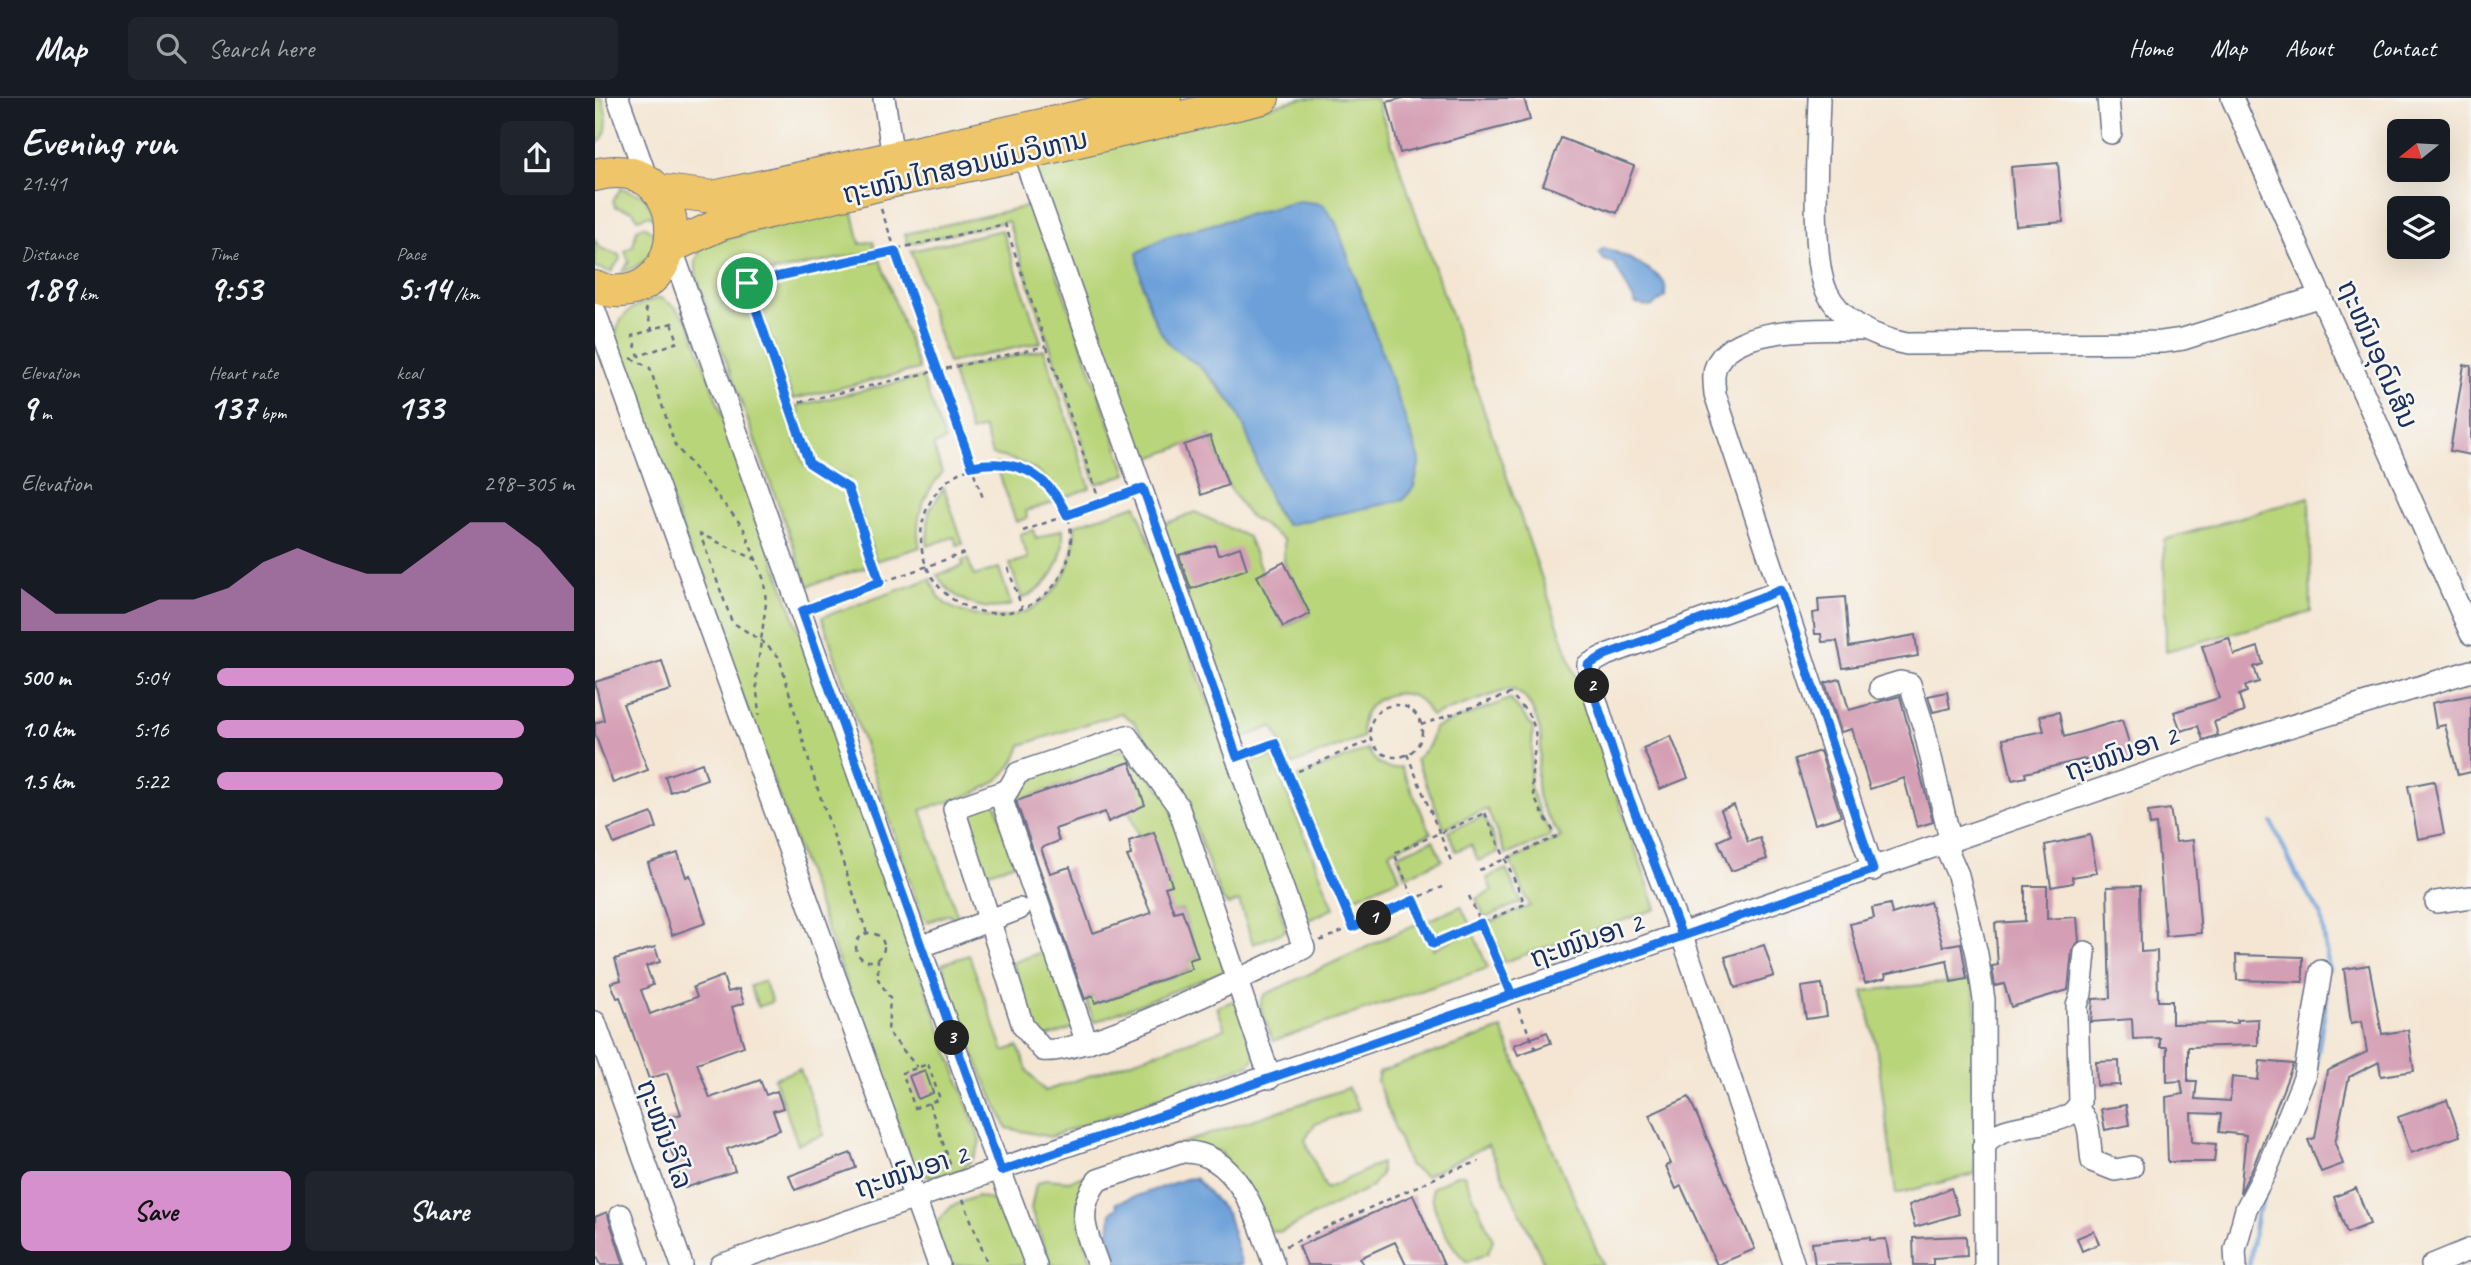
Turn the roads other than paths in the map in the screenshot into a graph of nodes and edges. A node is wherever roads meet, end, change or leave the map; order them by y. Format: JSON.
{"nodes":[{"id":1,"x":618,"y":98,"type":"edge"},
{"id":2,"x":884,"y":98,"type":"edge"},
{"id":3,"x":1165,"y":98,"type":"edge"},
{"id":4,"x":1263,"y":98,"type":"edge"},
{"id":5,"x":1819,"y":98,"type":"edge"},
{"id":6,"x":2108,"y":98,"type":"edge"},
{"id":7,"x":2232,"y":98,"type":"edge"},
{"id":8,"x":2111,"y":133,"type":"dead end"},
{"id":9,"x":1023,"y":155,"type":"junction"},
{"id":10,"x":878,"y":169,"type":"junction"},
{"id":11,"x":595,"y":175,"type":"edge"},
{"id":12,"x":652,"y":186,"type":"junction"},
{"id":13,"x":671,"y":247,"type":"junction"},
{"id":14,"x":595,"y":287,"type":"edge"},
{"id":15,"x":2321,"y":296,"type":"junction"},
{"id":16,"x":595,"y":311,"type":"edge"},
{"id":17,"x":1863,"y":330,"type":"junction"},
{"id":18,"x":1781,"y":590,"type":"junction"},
{"id":19,"x":2471,"y":634,"type":"edge"},
{"id":20,"x":2471,"y":671,"type":"edge"},
{"id":21,"x":1880,"y":688,"type":"dead end"},
{"id":22,"x":1008,"y":790,"type":"junction"},
{"id":23,"x":1948,"y":844,"type":"junction"},
{"id":24,"x":1873,"y":870,"type":"junction"},
{"id":25,"x":2471,"y":897,"type":"edge"},
{"id":26,"x":2436,"y":902,"type":"dead end"},
{"id":27,"x":1019,"y":909,"type":"dead end"},
{"id":28,"x":988,"y":921,"type":"junction"},
{"id":29,"x":1682,"y":936,"type":"junction"},
{"id":30,"x":920,"y":947,"type":"junction"},
{"id":31,"x":2085,"y":952,"type":"dead end"},
{"id":32,"x":2321,"y":971,"type":"dead end"},
{"id":33,"x":1238,"y":980,"type":"junction"},
{"id":34,"x":596,"y":1027,"type":"edge"},
{"id":35,"x":1087,"y":1043,"type":"junction"},
{"id":36,"x":1270,"y":1078,"type":"junction"},
{"id":37,"x":2077,"y":1110,"type":"junction"},
{"id":38,"x":1983,"y":1147,"type":"junction"},
{"id":39,"x":2132,"y":1167,"type":"dead end"},
{"id":40,"x":1001,"y":1171,"type":"junction"},
{"id":41,"x":915,"y":1198,"type":"junction"},
{"id":42,"x":621,"y":1215,"type":"dead end"},
{"id":43,"x":2471,"y":1249,"type":"edge"},
{"id":44,"x":1272,"y":1260,"type":"edge"},
{"id":45,"x":638,"y":1265,"type":"edge"},
{"id":46,"x":682,"y":1265,"type":"edge"},
{"id":47,"x":721,"y":1265,"type":"edge"},
{"id":48,"x":939,"y":1265,"type":"edge"},
{"id":49,"x":1036,"y":1265,"type":"edge"},
{"id":50,"x":1098,"y":1265,"type":"edge"},
{"id":51,"x":1794,"y":1265,"type":"edge"},
{"id":52,"x":1985,"y":1265,"type":"edge"},
{"id":53,"x":2236,"y":1265,"type":"edge"},
{"id":54,"x":2432,"y":1265,"type":"edge"}],
"edges":[{"from":1,"to":12,"type":"street"},
{"from":2,"to":10,"type":"street"},
{"from":3,"to":10,"type":"highway","name":"ຖະໜົນໄກສອນພົມວິຫານ"},
{"from":4,"to":9,"type":"highway","name":"ຖະໜົນໄກສອນພົມວິຫານ"},
{"from":5,"to":17,"type":"street"},
{"from":6,"to":8,"type":"street"},
{"from":7,"to":15,"type":"street","name":"ຖະໜົນອຸດົມສິນ"},
{"from":9,"to":10,"type":"highway","name":"ຖະໜົນໄກສອນພົມວິຫານ"},
{"from":9,"to":33,"type":"street"},
{"from":10,"to":12,"type":"highway","name":"ຖະໜົນໄກສອນພົມວິຫານ"},
{"from":10,"to":13,"type":"highway","name":"ຖະໜົນໄກສອນພົມວິຫານ"},
{"from":11,"to":12,"type":"highway","name":"ຖະໜົນໄກສອນພົມວິຫານ"},
{"from":12,"to":13,"type":"highway"},
{"from":13,"to":14,"type":"highway"},
{"from":13,"to":30,"type":"street"},
{"from":15,"to":17,"type":"street"},
{"from":15,"to":19,"type":"street","name":"ຖະໜົນອຸດົມສິນ"},
{"from":16,"to":41,"type":"street"},
{"from":17,"to":18,"type":"street"},
{"from":18,"to":24,"type":"street"},
{"from":18,"to":29,"type":"street"},
{"from":20,"to":23,"type":"street","name":"ຖະໜົນອາ 2"},
{"from":21,"to":23,"type":"street"},
{"from":22,"to":28,"type":"street"},
{"from":22,"to":33,"type":"street"},
{"from":22,"to":35,"type":"street"},
{"from":23,"to":24,"type":"street","name":"ຖະໜົນອາ 2"},
{"from":23,"to":38,"type":"street"},
{"from":24,"to":29,"type":"street","name":"ຖະໜົນອາ 2"},
{"from":25,"to":26,"type":"street"},
{"from":27,"to":28,"type":"street"},
{"from":28,"to":30,"type":"street"},
{"from":28,"to":35,"type":"street"},
{"from":29,"to":36,"type":"street","name":"ຖະໜົນອາ 2"},
{"from":29,"to":51,"type":"street"},
{"from":30,"to":40,"type":"street"},
{"from":31,"to":37,"type":"street"},
{"from":32,"to":53,"type":"street"},
{"from":33,"to":35,"type":"street"},
{"from":33,"to":36,"type":"street"},
{"from":34,"to":46,"type":"street","name":"ຖະໜົນວິໄລ"},
{"from":36,"to":40,"type":"street","name":"ຖະໜົນອາ 2"},
{"from":37,"to":38,"type":"street"},
{"from":37,"to":39,"type":"street"},
{"from":38,"to":52,"type":"street"},
{"from":40,"to":41,"type":"street","name":"ຖະໜົນອາ 2"},
{"from":40,"to":49,"type":"street"},
{"from":41,"to":47,"type":"street","name":"ຖະໜົນອາ 2"},
{"from":41,"to":48,"type":"street"},
{"from":42,"to":45,"type":"street"},
{"from":43,"to":54,"type":"street"},
{"from":44,"to":50,"type":"street"}]}
